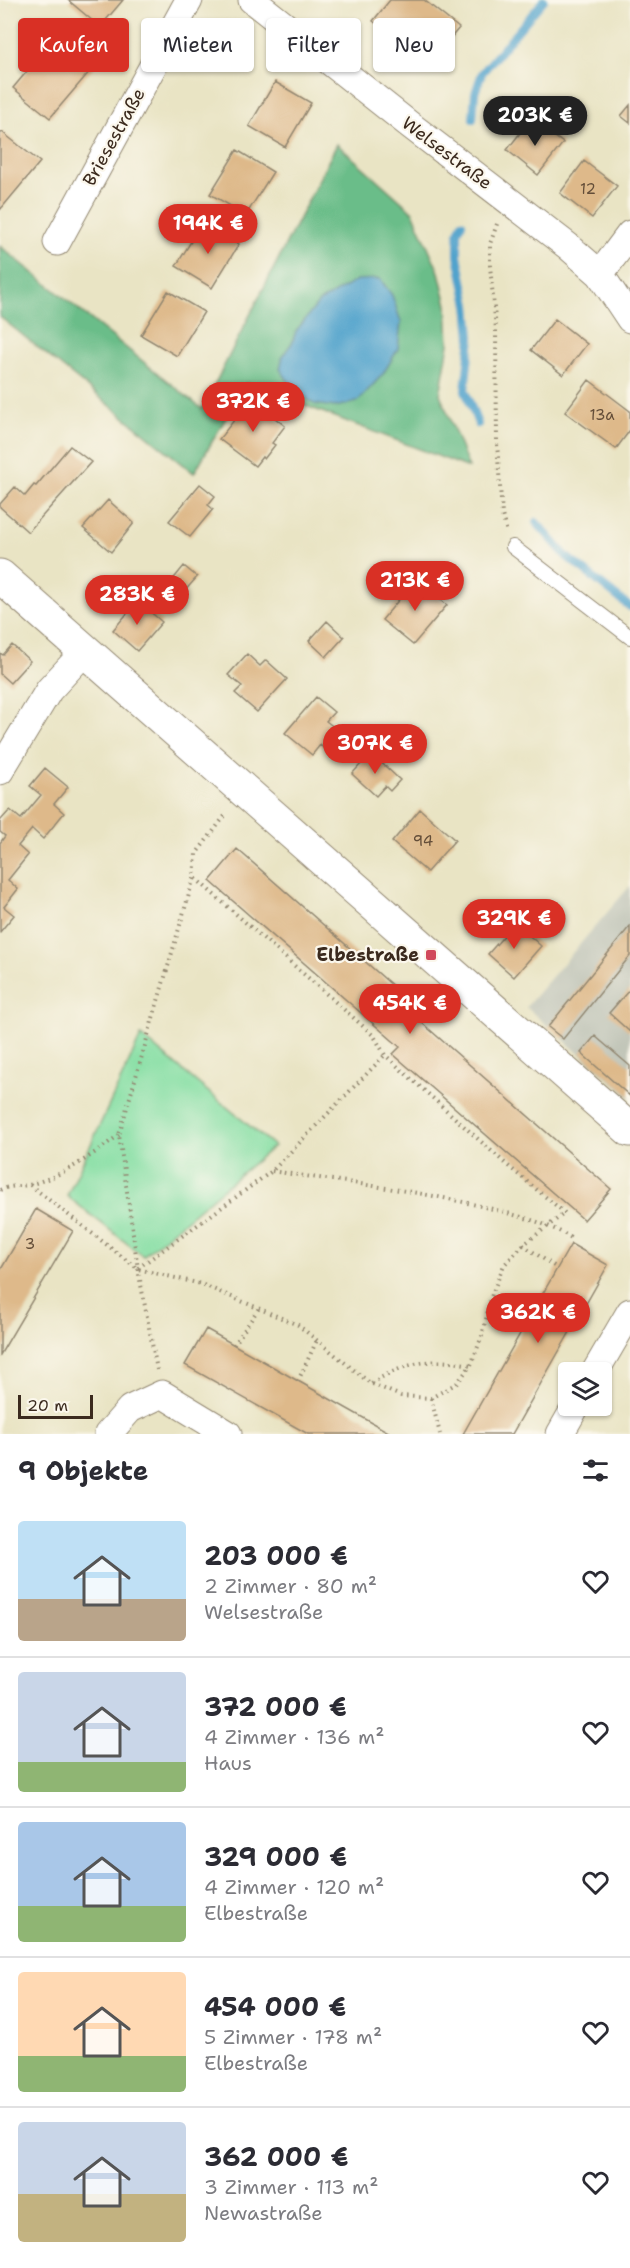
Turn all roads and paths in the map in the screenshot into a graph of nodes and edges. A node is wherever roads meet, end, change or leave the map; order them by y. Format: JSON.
{"nodes":[{"id":1,"x":189,"y":0,"type":"edge"},
{"id":2,"x":252,"y":0,"type":"edge"},
{"id":3,"x":498,"y":222,"type":"dead end"},
{"id":4,"x":630,"y":234,"type":"edge"},
{"id":5,"x":57,"y":242,"type":"dead end"},
{"id":6,"x":600,"y":274,"type":"junction"},
{"id":7,"x":630,"y":319,"type":"edge"},
{"id":8,"x":513,"y":547,"type":"joint"},
{"id":9,"x":0,"y":576,"type":"edge"},
{"id":10,"x":630,"y":637,"type":"edge"},
{"id":11,"x":86,"y":651,"type":"junction"},
{"id":12,"x":0,"y":771,"type":"edge"},
{"id":13,"x":243,"y":791,"type":"junction"},
{"id":14,"x":194,"y":877,"type":"junction"},
{"id":15,"x":385,"y":1055,"type":"junction"},
{"id":16,"x":630,"y":1130,"type":"edge"},
{"id":17,"x":119,"y":1135,"type":"junction"},
{"id":18,"x":272,"y":1171,"type":"junction"},
{"id":19,"x":30,"y":1185,"type":"junction"},
{"id":20,"x":0,"y":1190,"type":"edge"},
{"id":21,"x":552,"y":1225,"type":"junction"},
{"id":22,"x":573,"y":1239,"type":"dead end"},
{"id":23,"x":523,"y":1245,"type":"junction"},
{"id":24,"x":557,"y":1268,"type":"dead end"},
{"id":25,"x":138,"y":1269,"type":"junction"},
{"id":26,"x":259,"y":1308,"type":"junction"},
{"id":27,"x":488,"y":1310,"type":"junction"},
{"id":28,"x":630,"y":1312,"type":"edge"},
{"id":29,"x":524,"y":1325,"type":"dead end"},
{"id":30,"x":317,"y":1340,"type":"junction"},
{"id":31,"x":234,"y":1345,"type":"dead end"},
{"id":32,"x":601,"y":1362,"type":"edge"},
{"id":33,"x":471,"y":1365,"type":"junction"},
{"id":34,"x":298,"y":1381,"type":"dead end"},
{"id":35,"x":370,"y":1383,"type":"junction"},
{"id":36,"x":162,"y":1394,"type":"junction"},
{"id":37,"x":431,"y":1398,"type":"junction"},
{"id":38,"x":570,"y":1416,"type":"edge"},
{"id":39,"x":108,"y":1434,"type":"edge"},
{"id":40,"x":228,"y":1434,"type":"edge"},
{"id":41,"x":440,"y":1434,"type":"edge"},
{"id":42,"x":560,"y":1434,"type":"edge"}],
"edges":[{"from":1,"to":5,"type":"street","name":"Briesestraße"},
{"from":2,"to":6,"type":"street","name":"Welsestraße"},
{"from":3,"to":8,"type":"path"},
{"from":4,"to":6,"type":"street"},
{"from":6,"to":7,"type":"street","name":"Welsestraße"},
{"from":8,"to":10,"type":"lane"},
{"from":9,"to":11,"type":"street"},
{"from":11,"to":12,"type":"street"},
{"from":11,"to":13,"type":"street"},
{"from":13,"to":14,"type":"path"},
{"from":13,"to":16,"type":"street"},
{"from":14,"to":15,"type":"path"},
{"from":14,"to":17,"type":"path"},
{"from":15,"to":18,"type":"path"},
{"from":15,"to":21,"type":"path"},
{"from":17,"to":19,"type":"path"},
{"from":17,"to":25,"type":"path"},
{"from":18,"to":21,"type":"path"},
{"from":18,"to":25,"type":"path"},
{"from":19,"to":20,"type":"path"},
{"from":19,"to":25,"type":"path"},
{"from":21,"to":22,"type":"path"},
{"from":21,"to":23,"type":"path"},
{"from":23,"to":24,"type":"path"},
{"from":23,"to":27,"type":"path"},
{"from":25,"to":26,"type":"path"},
{"from":25,"to":36,"type":"path"},
{"from":26,"to":30,"type":"path"},
{"from":26,"to":31,"type":"path"},
{"from":27,"to":29,"type":"path"},
{"from":27,"to":33,"type":"path"},
{"from":28,"to":32,"type":"street"},
{"from":30,"to":34,"type":"path"},
{"from":30,"to":35,"type":"path"},
{"from":33,"to":35,"type":"path"},
{"from":33,"to":37,"type":"path"},
{"from":35,"to":37,"type":"path"},
{"from":36,"to":39,"type":"street"},
{"from":36,"to":40,"type":"street"},
{"from":37,"to":41,"type":"path"},
{"from":38,"to":42,"type":"street"}]}
